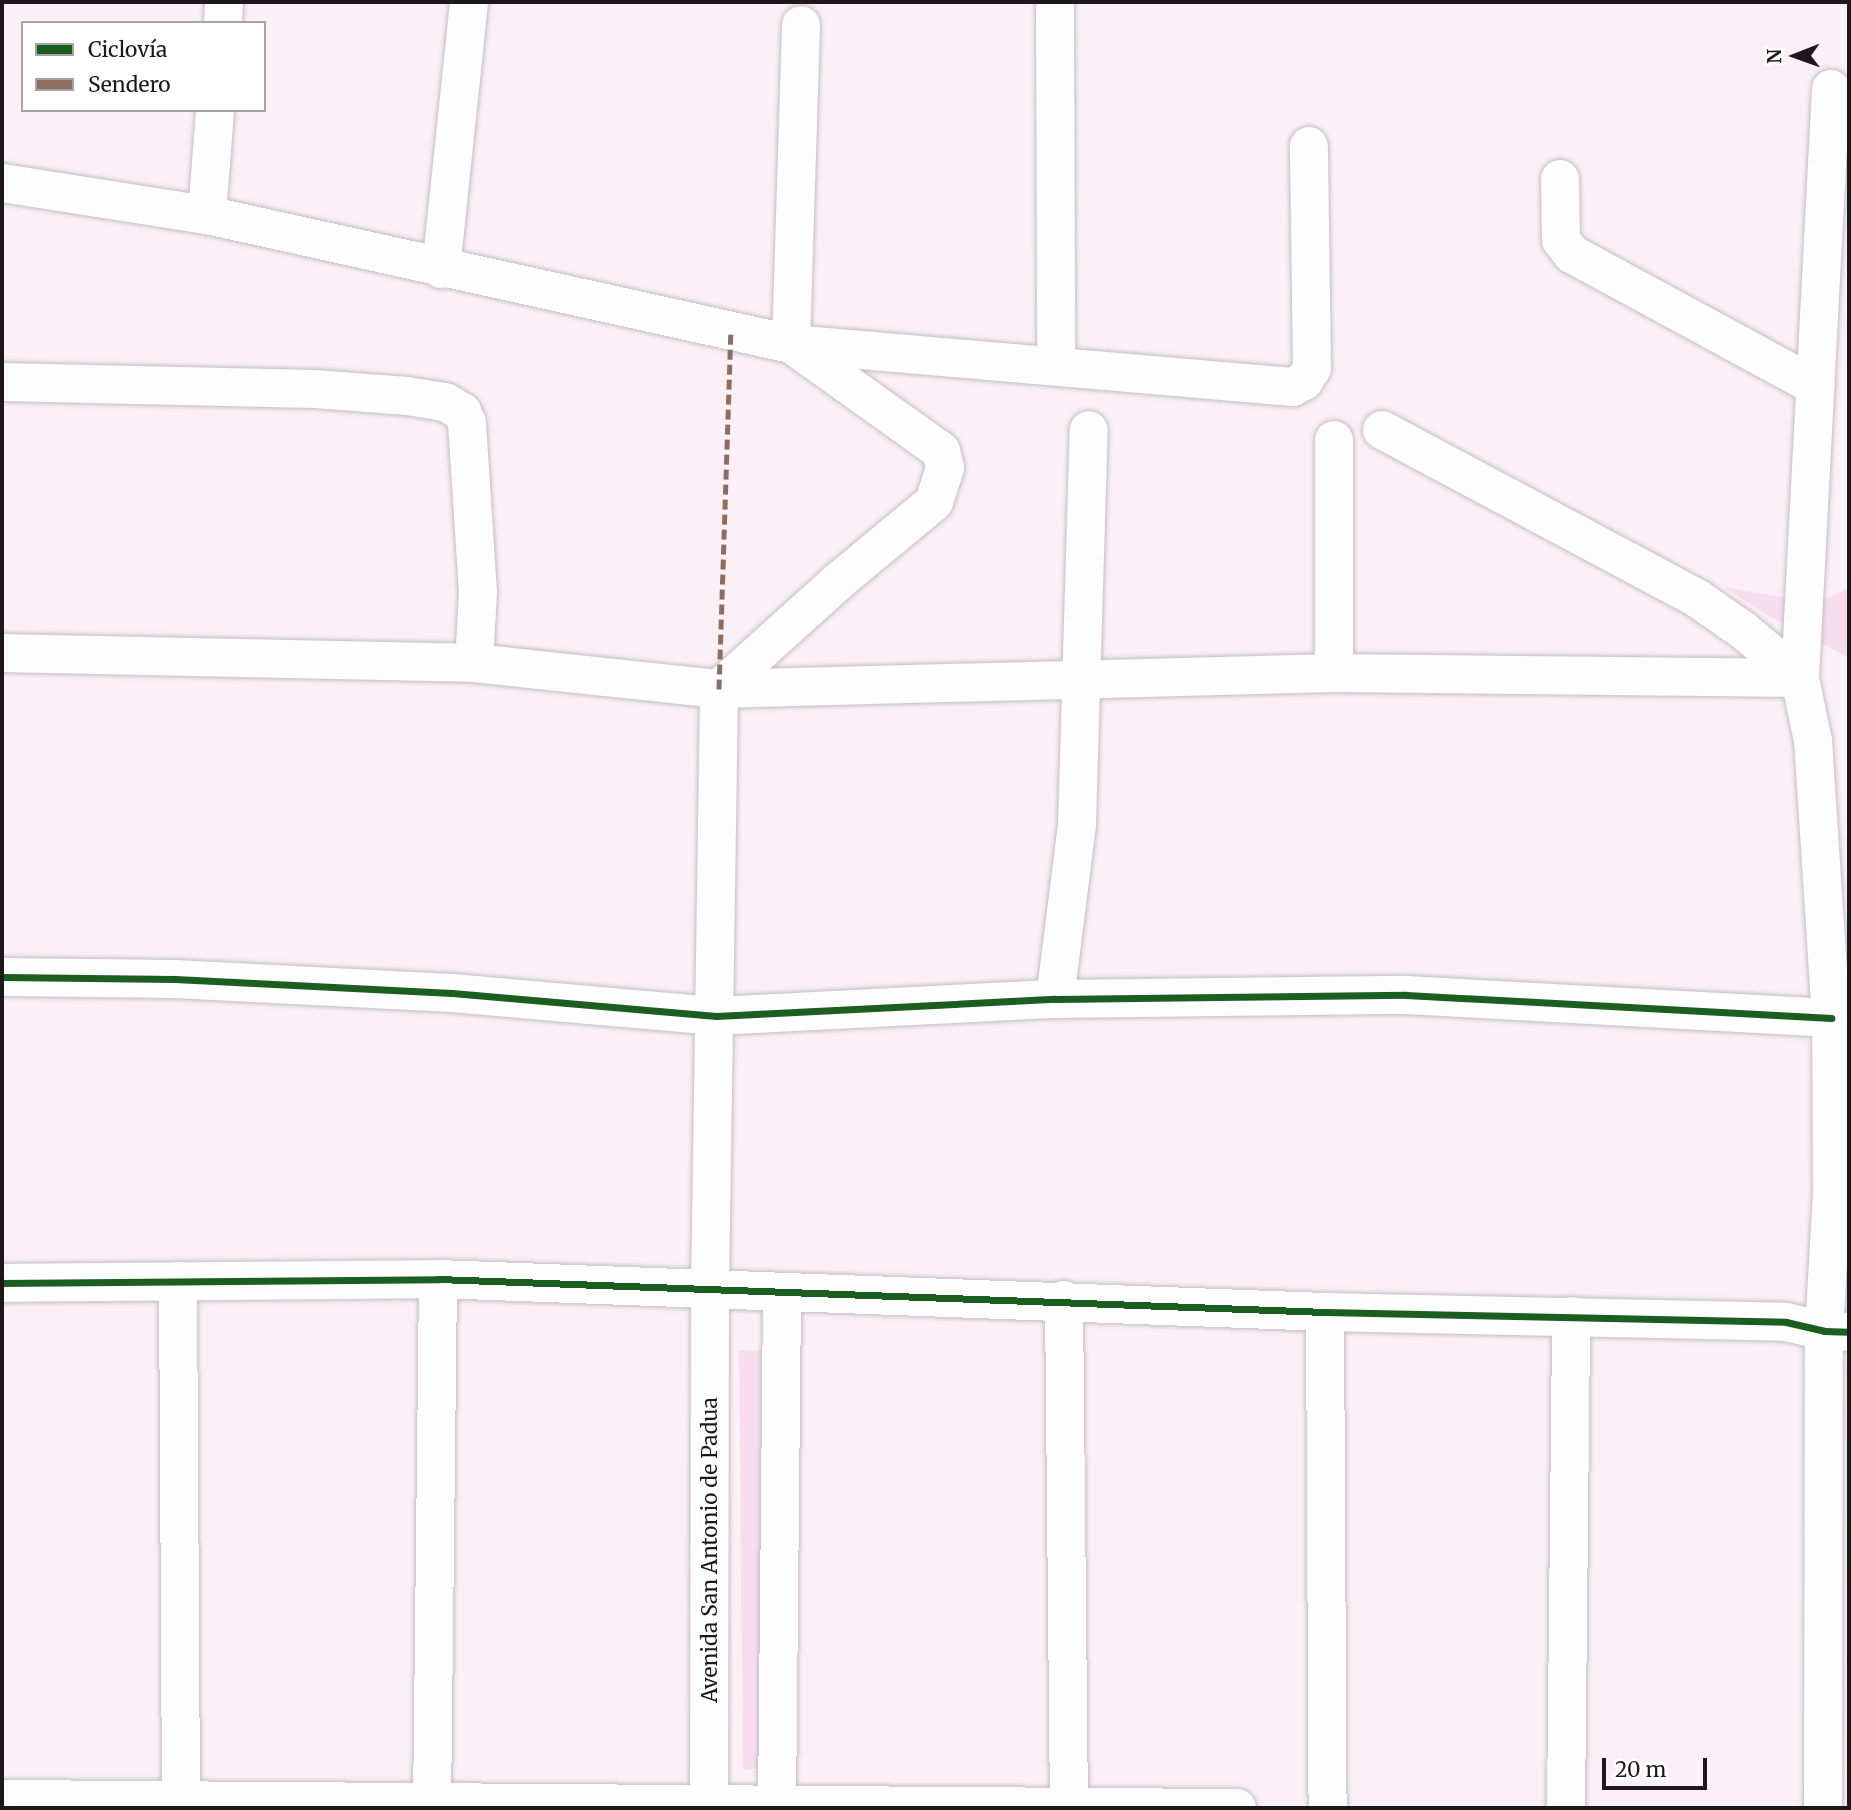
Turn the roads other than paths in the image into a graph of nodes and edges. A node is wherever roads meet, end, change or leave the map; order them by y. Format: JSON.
{"nodes":[{"id":1,"x":224,"y":2,"type":"edge"},
{"id":2,"x":469,"y":2,"type":"edge"},
{"id":3,"x":1055,"y":8,"type":"dead end"},
{"id":4,"x":223,"y":21,"type":"edge"},
{"id":5,"x":801,"y":25,"type":"dead end"},
{"id":6,"x":1831,"y":89,"type":"dead end"},
{"id":7,"x":215,"y":112,"type":"edge"},
{"id":8,"x":1308,"y":146,"type":"dead end"},
{"id":9,"x":1560,"y":179,"type":"dead end"},
{"id":10,"x":2,"y":183,"type":"edge"},
{"id":11,"x":207,"y":215,"type":"junction"},
{"id":12,"x":440,"y":269,"type":"junction"},
{"id":13,"x":791,"y":344,"type":"junction"},
{"id":14,"x":1056,"y":365,"type":"junction"},
{"id":15,"x":2,"y":382,"type":"edge"},
{"id":16,"x":1815,"y":386,"type":"junction"},
{"id":17,"x":1089,"y":430,"type":"dead end"},
{"id":18,"x":1382,"y":430,"type":"dead end"},
{"id":19,"x":1334,"y":440,"type":"dead end"},
{"id":20,"x":2,"y":653,"type":"edge"},
{"id":21,"x":474,"y":663,"type":"junction"},
{"id":22,"x":1334,"y":673,"type":"junction"},
{"id":23,"x":1082,"y":677,"type":"junction"},
{"id":24,"x":1800,"y":678,"type":"junction"},
{"id":25,"x":719,"y":689,"type":"junction"},
{"id":26,"x":2,"y":977,"type":"edge"},
{"id":27,"x":1055,"y":999,"type":"junction"},
{"id":28,"x":716,"y":1016,"type":"junction"},
{"id":29,"x":1831,"y":1018,"type":"junction"},
{"id":30,"x":1840,"y":1190,"type":"edge"},
{"id":31,"x":438,"y":1279,"type":"junction"},
{"id":32,"x":178,"y":1282,"type":"junction"},
{"id":33,"x":2,"y":1283,"type":"edge"},
{"id":34,"x":710,"y":1291,"type":"junction"},
{"id":35,"x":782,"y":1294,"type":"junction"},
{"id":36,"x":1064,"y":1300,"type":"junction"},
{"id":37,"x":1325,"y":1312,"type":"junction"},
{"id":38,"x":1571,"y":1316,"type":"junction"},
{"id":39,"x":1837,"y":1331,"type":"edge"},
{"id":40,"x":1849,"y":1379,"type":"edge"},
{"id":41,"x":2,"y":1799,"type":"edge"},
{"id":42,"x":181,"y":1800,"type":"junction"},
{"id":43,"x":432,"y":1805,"type":"edge"},
{"id":44,"x":709,"y":1806,"type":"edge"},
{"id":45,"x":777,"y":1807,"type":"edge"},
{"id":46,"x":1069,"y":1808,"type":"edge"},
{"id":47,"x":1237,"y":1808,"type":"edge"},
{"id":48,"x":1328,"y":1808,"type":"edge"},
{"id":49,"x":1566,"y":1808,"type":"edge"},
{"id":50,"x":1823,"y":1808,"type":"edge"}],
"edges":[{"from":1,"to":4,"type":"street"},
{"from":2,"to":12,"type":"street"},
{"from":3,"to":14,"type":"street"},
{"from":5,"to":13,"type":"street"},
{"from":6,"to":16,"type":"street"},
{"from":7,"to":11,"type":"street"},
{"from":8,"to":14,"type":"street"},
{"from":9,"to":16,"type":"street"},
{"from":10,"to":11,"type":"street"},
{"from":11,"to":12,"type":"street"},
{"from":12,"to":13,"type":"street"},
{"from":13,"to":14,"type":"street"},
{"from":13,"to":25,"type":"street"},
{"from":15,"to":21,"type":"street"},
{"from":16,"to":24,"type":"street"},
{"from":17,"to":23,"type":"street"},
{"from":18,"to":24,"type":"street"},
{"from":19,"to":22,"type":"street"},
{"from":20,"to":21,"type":"street"},
{"from":21,"to":25,"type":"street"},
{"from":22,"to":23,"type":"street"},
{"from":22,"to":24,"type":"street"},
{"from":23,"to":25,"type":"street"},
{"from":23,"to":27,"type":"street"},
{"from":24,"to":29,"type":"street"},
{"from":25,"to":28,"type":"street","name":"Avenida San Antonio de Padua"},
{"from":26,"to":28,"type":"street"},
{"from":27,"to":28,"type":"street"},
{"from":27,"to":29,"type":"street"},
{"from":28,"to":34,"type":"street","name":"Avenida San Antonio de Padua"},
{"from":29,"to":30,"type":"street"},
{"from":30,"to":39,"type":"street"},
{"from":31,"to":32,"type":"street"},
{"from":31,"to":34,"type":"street"},
{"from":31,"to":43,"type":"street"},
{"from":32,"to":33,"type":"street"},
{"from":32,"to":42,"type":"street"},
{"from":34,"to":35,"type":"street"},
{"from":34,"to":44,"type":"street","name":"Avenida San Antonio de Padua"},
{"from":35,"to":36,"type":"street"},
{"from":35,"to":45,"type":"street"},
{"from":36,"to":37,"type":"street"},
{"from":36,"to":46,"type":"street"},
{"from":37,"to":38,"type":"street"},
{"from":37,"to":48,"type":"street"},
{"from":38,"to":39,"type":"street"},
{"from":38,"to":49,"type":"street"},
{"from":39,"to":40,"type":"street"},
{"from":39,"to":50,"type":"street"},
{"from":41,"to":42,"type":"street"},
{"from":42,"to":43,"type":"street"},
{"from":43,"to":44,"type":"street"},
{"from":44,"to":45,"type":"street"},
{"from":45,"to":46,"type":"street"},
{"from":46,"to":47,"type":"street"}]}
